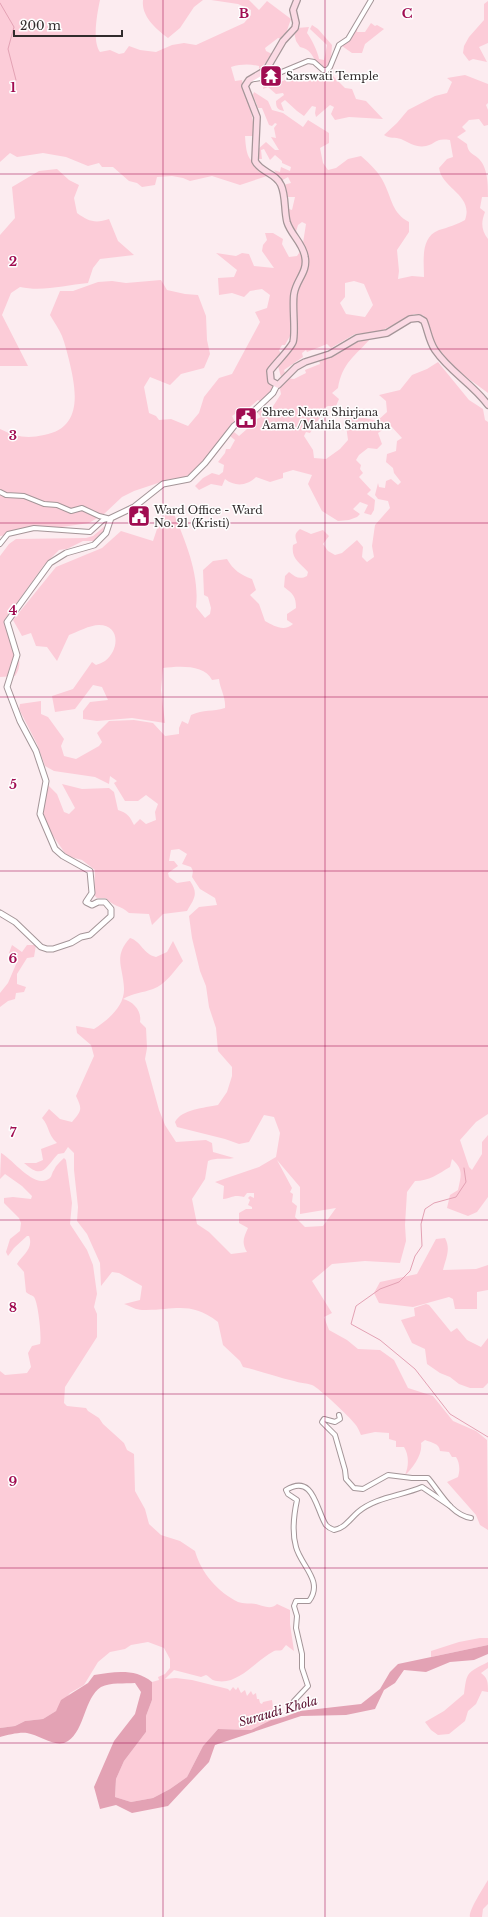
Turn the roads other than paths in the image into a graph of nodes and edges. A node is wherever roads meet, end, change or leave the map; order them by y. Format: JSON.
{"nodes":[{"id":1,"x":297,"y":0,"type":"edge"},
{"id":2,"x":371,"y":0,"type":"edge"},
{"id":3,"x":249,"y":80,"type":"junction"},
{"id":4,"x":277,"y":385,"type":"junction"},
{"id":5,"x":488,"y":404,"type":"edge"},
{"id":6,"x":0,"y":492,"type":"edge"},
{"id":7,"x":109,"y":518,"type":"junction"},
{"id":8,"x":0,"y":544,"type":"edge"},
{"id":9,"x":0,"y":913,"type":"edge"},
{"id":10,"x":339,"y":1415,"type":"dead end"},
{"id":11,"x":450,"y":1506,"type":"junction"},
{"id":12,"x":471,"y":1518,"type":"dead end"},
{"id":13,"x":294,"y":1701,"type":"dead end"}],
"edges":[{"from":1,"to":3,"type":"main road"},
{"from":2,"to":3,"type":"street"},
{"from":3,"to":4,"type":"main road"},
{"from":4,"to":5,"type":"main road"},
{"from":4,"to":7,"type":"street"},
{"from":6,"to":7,"type":"street"},
{"from":7,"to":8,"type":"street"},
{"from":7,"to":9,"type":"street"},
{"from":10,"to":11,"type":"street"},
{"from":11,"to":12,"type":"street"},
{"from":11,"to":13,"type":"street"}]}
